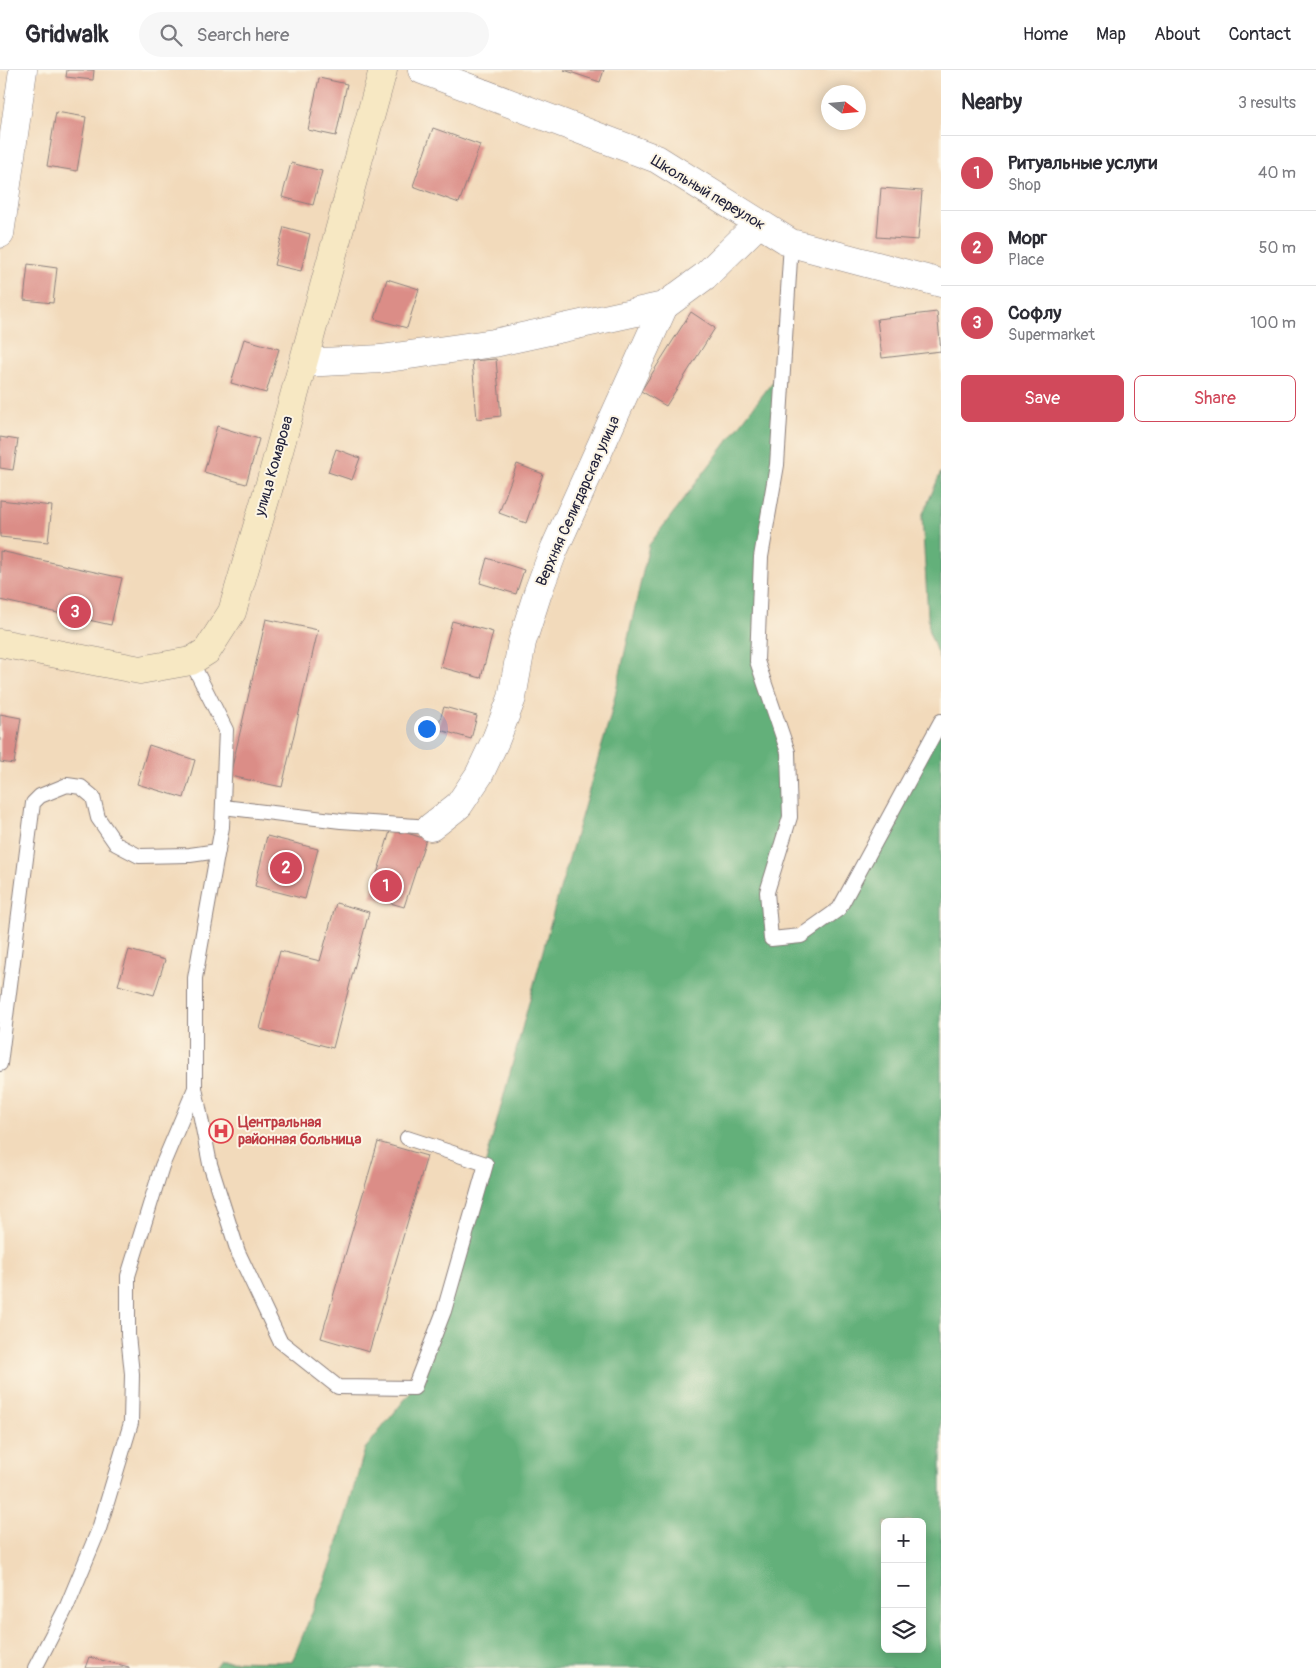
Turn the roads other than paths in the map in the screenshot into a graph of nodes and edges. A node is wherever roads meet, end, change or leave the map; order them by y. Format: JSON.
{"nodes":[{"id":1,"x":23,"y":70,"type":"edge"},
{"id":2,"x":383,"y":70,"type":"edge"},
{"id":3,"x":422,"y":70,"type":"edge"},
{"id":4,"x":759,"y":223,"type":"junction"},
{"id":5,"x":0,"y":234,"type":"edge"},
{"id":6,"x":791,"y":243,"type":"junction"},
{"id":7,"x":941,"y":283,"type":"edge"},
{"id":8,"x":664,"y":306,"type":"junction"},
{"id":9,"x":303,"y":363,"type":"junction"},
{"id":10,"x":0,"y":643,"type":"edge"},
{"id":11,"x":191,"y":661,"type":"junction"},
{"id":12,"x":941,"y":721,"type":"edge"},
{"id":13,"x":223,"y":807,"type":"junction"},
{"id":14,"x":431,"y":827,"type":"joint"},
{"id":15,"x":218,"y":851,"type":"junction"},
{"id":16,"x":0,"y":1064,"type":"edge"},
{"id":17,"x":195,"y":1088,"type":"junction"},
{"id":18,"x":407,"y":1138,"type":"dead end"},
{"id":19,"x":35,"y":1668,"type":"edge"}],
"edges":[{"from":1,"to":5,"type":"street"},
{"from":2,"to":9,"type":"street","name":"улица Комарова"},
{"from":3,"to":4,"type":"street","name":"Школьный переулок"},
{"from":4,"to":6,"type":"street","name":"Школьный переулок"},
{"from":4,"to":8,"type":"street"},
{"from":6,"to":7,"type":"street","name":"Школьный переулок"},
{"from":6,"to":12,"type":"lane"},
{"from":8,"to":9,"type":"street"},
{"from":8,"to":14,"type":"street","name":"Верхняя Селигдарская улица"},
{"from":9,"to":11,"type":"street","name":"улица Комарова"},
{"from":10,"to":11,"type":"street","name":"улица Комарова"},
{"from":11,"to":13,"type":"lane"},
{"from":13,"to":14,"type":"lane"},
{"from":13,"to":15,"type":"lane"},
{"from":15,"to":16,"type":"lane"},
{"from":15,"to":17,"type":"lane"},
{"from":17,"to":18,"type":"lane"},
{"from":17,"to":19,"type":"lane"}]}
